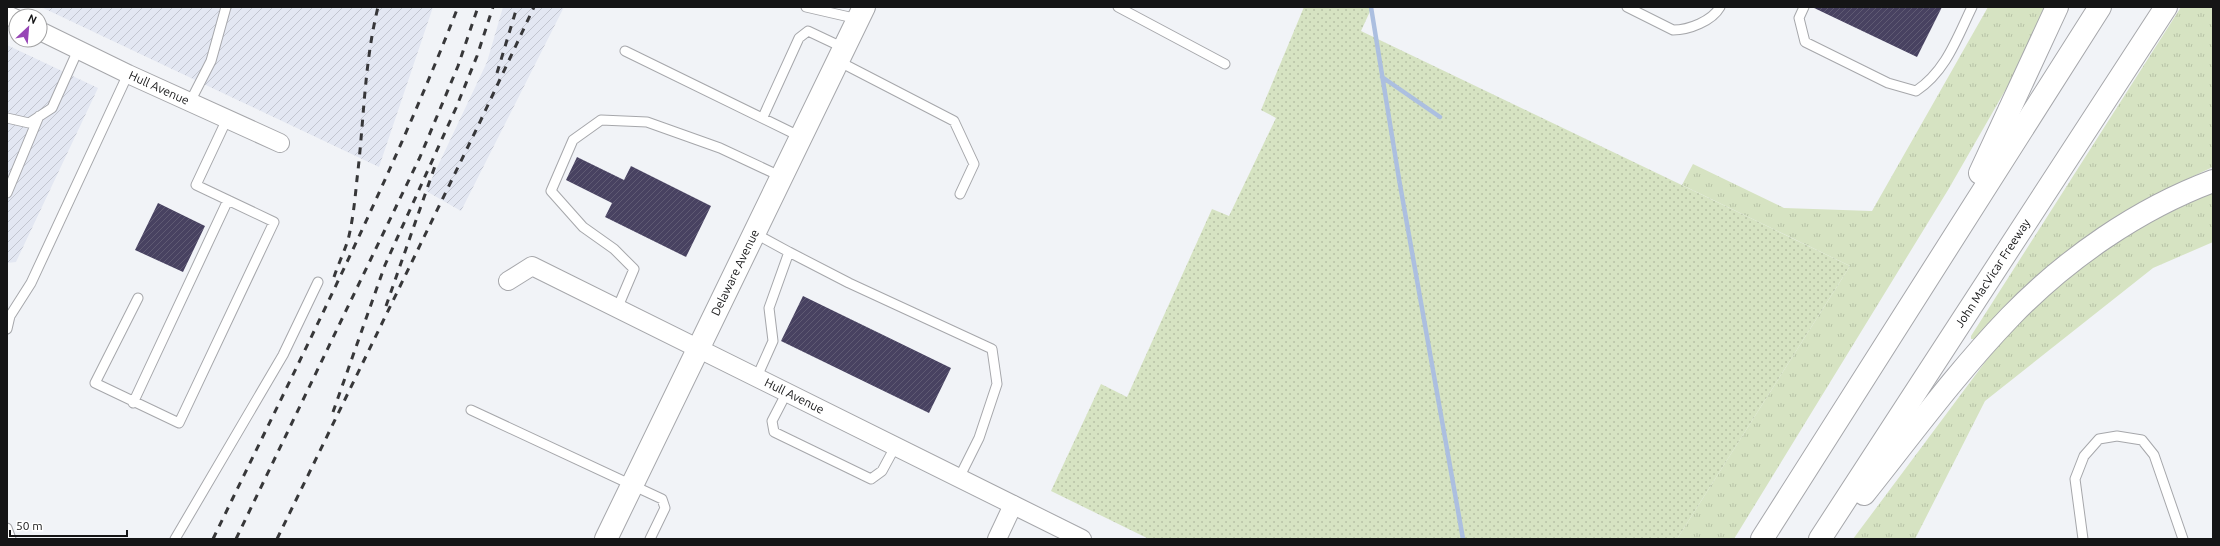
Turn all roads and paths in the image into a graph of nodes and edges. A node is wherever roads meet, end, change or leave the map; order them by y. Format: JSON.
{"nodes":[{"id":1,"x":226,"y":7,"type":"edge"},
{"id":2,"x":806,"y":7,"type":"edge"},
{"id":3,"x":1118,"y":7,"type":"edge"},
{"id":4,"x":1627,"y":7,"type":"edge"},
{"id":5,"x":1720,"y":7,"type":"edge"},
{"id":6,"x":1804,"y":7,"type":"edge"},
{"id":7,"x":1972,"y":7,"type":"edge"},
{"id":8,"x":2057,"y":7,"type":"edge"},
{"id":9,"x":2100,"y":7,"type":"edge"},
{"id":10,"x":2166,"y":7,"type":"edge"},
{"id":11,"x":861,"y":13,"type":"edge"},
{"id":12,"x":48,"y":35,"type":"edge"},
{"id":13,"x":78,"y":50,"type":"junction"},
{"id":14,"x":625,"y":51,"type":"dead end"},
{"id":15,"x":841,"y":54,"type":"junction"},
{"id":16,"x":1225,"y":64,"type":"dead end"},
{"id":17,"x":128,"y":74,"type":"junction"},
{"id":18,"x":190,"y":102,"type":"junction"},
{"id":19,"x":39,"y":116,"type":"junction"},
{"id":20,"x":763,"y":117,"type":"junction"},
{"id":21,"x":7,"y":118,"type":"edge"},
{"id":22,"x":227,"y":119,"type":"junction"},
{"id":23,"x":801,"y":137,"type":"junction"},
{"id":24,"x":280,"y":143,"type":"dead end"},
{"id":25,"x":782,"y":176,"type":"junction"},
{"id":26,"x":2213,"y":181,"type":"edge"},
{"id":27,"x":7,"y":193,"type":"edge"},
{"id":28,"x":960,"y":194,"type":"dead end"},
{"id":29,"x":228,"y":200,"type":"junction"},
{"id":30,"x":754,"y":233,"type":"junction"},
{"id":31,"x":789,"y":252,"type":"junction"},
{"id":32,"x":1941,"y":257,"type":"junction"},
{"id":33,"x":508,"y":281,"type":"dead end"},
{"id":34,"x":318,"y":282,"type":"dead end"},
{"id":35,"x":138,"y":298,"type":"dead end"},
{"id":36,"x":617,"y":310,"type":"junction"},
{"id":37,"x":9,"y":315,"type":"edge"},
{"id":38,"x":7,"y":329,"type":"edge"},
{"id":39,"x":698,"y":350,"type":"junction"},
{"id":40,"x":756,"y":379,"type":"junction"},
{"id":41,"x":786,"y":394,"type":"junction"},
{"id":42,"x":133,"y":403,"type":"junction"},
{"id":43,"x":471,"y":410,"type":"dead end"},
{"id":44,"x":895,"y":447,"type":"junction"},
{"id":45,"x":958,"y":478,"type":"junction"},
{"id":46,"x":633,"y":484,"type":"junction"},
{"id":47,"x":1014,"y":505,"type":"junction"},
{"id":48,"x":7,"y":528,"type":"edge"},
{"id":49,"x":11,"y":539,"type":"edge"},
{"id":50,"x":175,"y":539,"type":"edge"},
{"id":51,"x":606,"y":539,"type":"edge"},
{"id":52,"x":650,"y":539,"type":"edge"},
{"id":53,"x":997,"y":539,"type":"edge"},
{"id":54,"x":1082,"y":539,"type":"edge"},
{"id":55,"x":1762,"y":539,"type":"edge"},
{"id":56,"x":1820,"y":539,"type":"edge"},
{"id":57,"x":1828,"y":539,"type":"edge"},
{"id":58,"x":2083,"y":539,"type":"edge"},
{"id":59,"x":2183,"y":539,"type":"edge"}],
"edges":[{"from":1,"to":18,"type":"lane"},
{"from":2,"to":11,"type":"lane"},
{"from":3,"to":16,"type":"lane"},
{"from":4,"to":5,"type":"lane"},
{"from":6,"to":7,"type":"lane"},
{"from":8,"to":32,"type":"main road"},
{"from":9,"to":32,"type":"main road"},
{"from":10,"to":56,"type":"main road","name":"John MacVicar Freeway"},
{"from":11,"to":15,"type":"main road","name":"Delaware Avenue"},
{"from":12,"to":13,"type":"street","name":"Hull Avenue"},
{"from":13,"to":17,"type":"street","name":"Hull Avenue"},
{"from":13,"to":19,"type":"lane"},
{"from":14,"to":20,"type":"lane"},
{"from":15,"to":20,"type":"lane"},
{"from":15,"to":23,"type":"main road","name":"Delaware Avenue"},
{"from":15,"to":28,"type":"lane"},
{"from":17,"to":18,"type":"street","name":"Hull Avenue"},
{"from":17,"to":37,"type":"lane"},
{"from":18,"to":22,"type":"street","name":"Hull Avenue"},
{"from":19,"to":21,"type":"lane"},
{"from":19,"to":27,"type":"lane"},
{"from":20,"to":23,"type":"lane"},
{"from":22,"to":24,"type":"street","name":"Hull Avenue"},
{"from":22,"to":29,"type":"lane"},
{"from":23,"to":25,"type":"main road","name":"Delaware Avenue"},
{"from":25,"to":30,"type":"main road","name":"Delaware Avenue"},
{"from":25,"to":36,"type":"lane"},
{"from":26,"to":57,"type":"main road"},
{"from":29,"to":42,"type":"lane"},
{"from":29,"to":42,"type":"lane"},
{"from":30,"to":31,"type":"lane"},
{"from":30,"to":39,"type":"main road","name":"Delaware Avenue"},
{"from":31,"to":40,"type":"lane"},
{"from":31,"to":45,"type":"lane"},
{"from":32,"to":55,"type":"main road"},
{"from":33,"to":36,"type":"street","name":"Hull Avenue"},
{"from":34,"to":50,"type":"lane"},
{"from":35,"to":42,"type":"lane"},
{"from":36,"to":39,"type":"street","name":"Hull Avenue"},
{"from":37,"to":38,"type":"lane"},
{"from":39,"to":40,"type":"street","name":"Hull Avenue"},
{"from":39,"to":46,"type":"main road","name":"Delaware Avenue"},
{"from":40,"to":41,"type":"street","name":"Hull Avenue"},
{"from":41,"to":44,"type":"street","name":"Hull Avenue"},
{"from":41,"to":44,"type":"lane"},
{"from":43,"to":46,"type":"lane"},
{"from":44,"to":45,"type":"street","name":"Hull Avenue"},
{"from":45,"to":47,"type":"street","name":"Hull Avenue"},
{"from":46,"to":51,"type":"main road","name":"Delaware Avenue"},
{"from":46,"to":52,"type":"lane"},
{"from":47,"to":53,"type":"street"},
{"from":47,"to":54,"type":"street","name":"Hull Avenue"},
{"from":48,"to":49,"type":"lane"},
{"from":58,"to":59,"type":"lane"}]}
